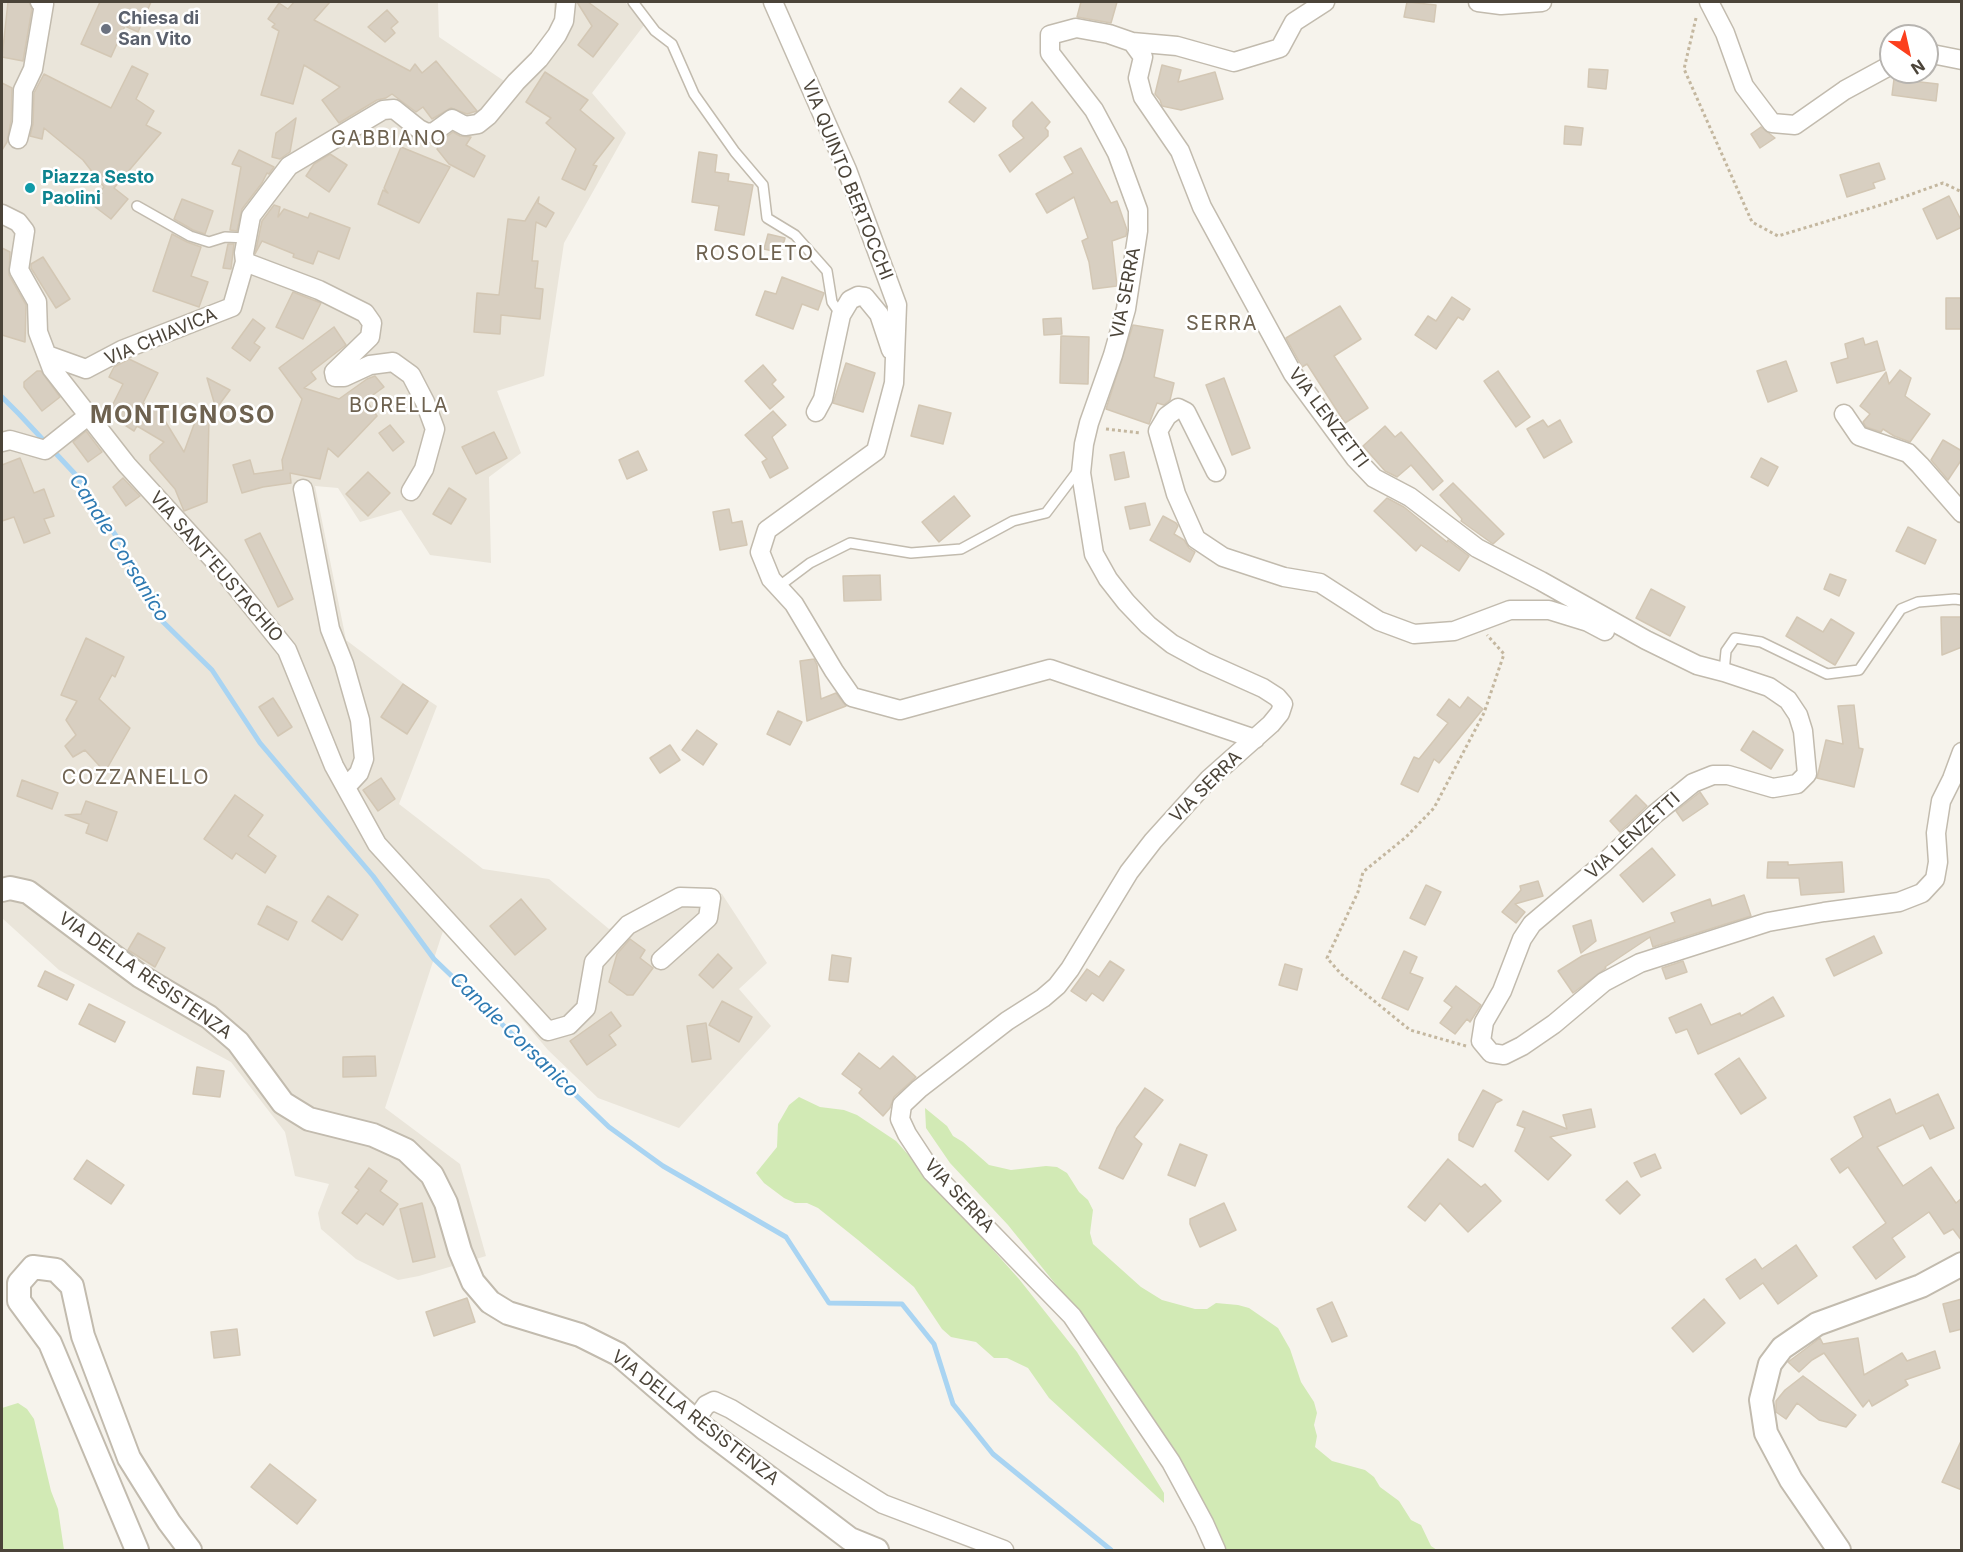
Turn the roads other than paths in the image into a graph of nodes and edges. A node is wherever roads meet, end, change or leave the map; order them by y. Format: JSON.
{"nodes":[{"id":1,"x":40,"y":2,"type":"edge"},
{"id":2,"x":566,"y":2,"type":"edge"},
{"id":3,"x":633,"y":2,"type":"edge"},
{"id":4,"x":773,"y":2,"type":"edge"},
{"id":5,"x":1325,"y":2,"type":"edge"},
{"id":6,"x":1478,"y":2,"type":"edge"},
{"id":7,"x":1542,"y":2,"type":"edge"},
{"id":8,"x":1703,"y":7,"type":"edge"},
{"id":9,"x":1132,"y":42,"type":"junction"},
{"id":10,"x":1939,"y":55,"type":"edge"},
{"id":11,"x":1962,"y":60,"type":"edge"},
{"id":12,"x":1879,"y":72,"type":"edge"},
{"id":13,"x":18,"y":139,"type":"dead end"},
{"id":14,"x":137,"y":206,"type":"dead end"},
{"id":15,"x":2,"y":214,"type":"edge"},
{"id":16,"x":247,"y":238,"type":"junction"},
{"id":17,"x":245,"y":262,"type":"junction"},
{"id":18,"x":841,"y":315,"type":"junction"},
{"id":19,"x":47,"y":355,"type":"junction"},
{"id":20,"x":895,"y":363,"type":"junction"},
{"id":21,"x":816,"y":412,"type":"dead end"},
{"id":22,"x":1844,"y":414,"type":"dead end"},
{"id":23,"x":88,"y":415,"type":"junction"},
{"id":24,"x":2,"y":442,"type":"edge"},
{"id":25,"x":1082,"y":466,"type":"junction"},
{"id":26,"x":1216,"y":472,"type":"dead end"},
{"id":27,"x":303,"y":489,"type":"dead end"},
{"id":28,"x":411,"y":491,"type":"dead end"},
{"id":29,"x":1962,"y":513,"type":"edge"},
{"id":30,"x":778,"y":587,"type":"junction"},
{"id":31,"x":1962,"y":600,"type":"edge"},
{"id":32,"x":1697,"y":665,"type":"junction"},
{"id":33,"x":1724,"y":672,"type":"junction"},
{"id":34,"x":1255,"y":739,"type":"junction"},
{"id":35,"x":1962,"y":752,"type":"edge"},
{"id":36,"x":346,"y":787,"type":"junction"},
{"id":37,"x":2,"y":890,"type":"edge"},
{"id":38,"x":661,"y":960,"type":"dead end"},
{"id":39,"x":1962,"y":1264,"type":"edge"},
{"id":40,"x":695,"y":1421,"type":"junction"},
{"id":41,"x":137,"y":1551,"type":"edge"},
{"id":42,"x":190,"y":1551,"type":"edge"},
{"id":43,"x":877,"y":1551,"type":"edge"},
{"id":44,"x":1004,"y":1551,"type":"edge"},
{"id":45,"x":1216,"y":1551,"type":"edge"},
{"id":46,"x":1839,"y":1551,"type":"edge"}],
"edges":[{"from":1,"to":13,"type":"street"},
{"from":2,"to":16,"type":"street"},
{"from":3,"to":18,"type":"lane"},
{"from":4,"to":20,"type":"street","name":"VIA QUINTO BERTOCCHI"},
{"from":5,"to":9,"type":"street"},
{"from":6,"to":7,"type":"street"},
{"from":8,"to":12,"type":"street"},
{"from":9,"to":25,"type":"street","name":"VIA SERRA"},
{"from":9,"to":32,"type":"street","name":"VIA LENZETTI"},
{"from":10,"to":11,"type":"street"},
{"from":14,"to":16,"type":"lane"},
{"from":15,"to":19,"type":"street","name":"VIA SANT'EUSTACHIO"},
{"from":16,"to":17,"type":"street"},
{"from":17,"to":19,"type":"street","name":"VIA CHIAVICA"},
{"from":17,"to":28,"type":"street"},
{"from":18,"to":20,"type":"street"},
{"from":18,"to":21,"type":"street"},
{"from":19,"to":23,"type":"street","name":"VIA SANT'EUSTACHIO"},
{"from":20,"to":30,"type":"street","name":"VIA QUINTO BERTOCCHI"},
{"from":22,"to":29,"type":"street"},
{"from":23,"to":24,"type":"street"},
{"from":23,"to":36,"type":"street","name":"VIA SANT'EUSTACHIO"},
{"from":25,"to":30,"type":"lane"},
{"from":25,"to":34,"type":"street","name":"VIA SERRA"},
{"from":26,"to":32,"type":"street"},
{"from":27,"to":36,"type":"street"},
{"from":30,"to":34,"type":"street","name":"VIA QUINTO BERTOCCHI"},
{"from":31,"to":33,"type":"lane"},
{"from":32,"to":33,"type":"street","name":"VIA LENZETTI"},
{"from":33,"to":35,"type":"street","name":"VIA LENZETTI"},
{"from":34,"to":45,"type":"street","name":"VIA SERRA"},
{"from":36,"to":38,"type":"street","name":"VIA SANT'EUSTACHIO"},
{"from":37,"to":40,"type":"street","name":"VIA DELLA RESISTENZA"},
{"from":39,"to":46,"type":"street"},
{"from":40,"to":43,"type":"street","name":"VIA DELLA RESISTENZA"},
{"from":40,"to":44,"type":"street"},
{"from":41,"to":42,"type":"street"}]}
